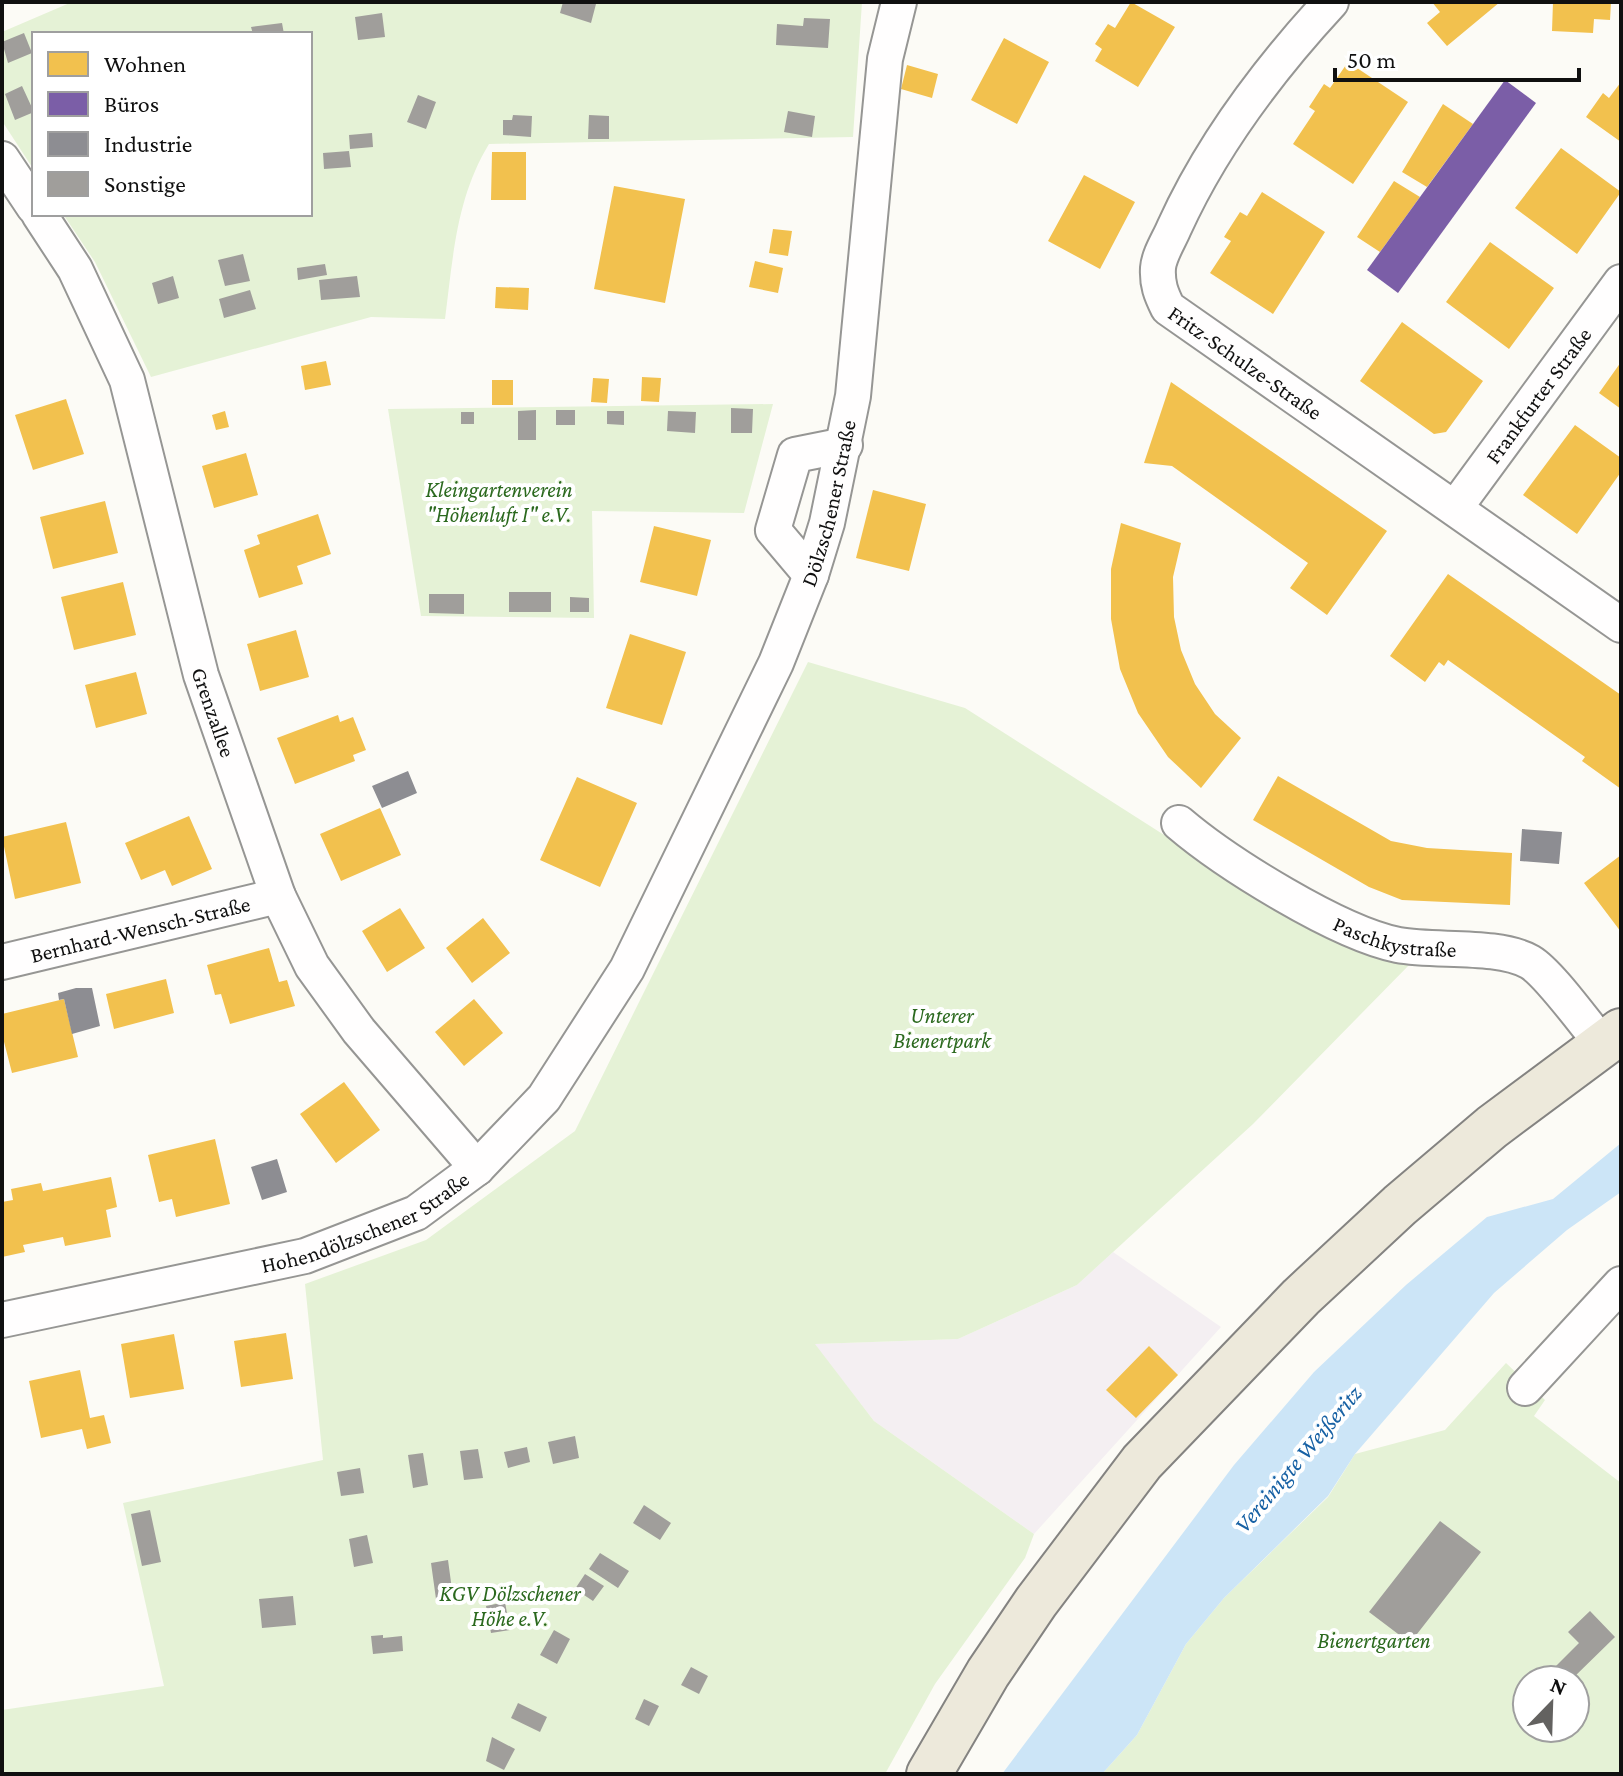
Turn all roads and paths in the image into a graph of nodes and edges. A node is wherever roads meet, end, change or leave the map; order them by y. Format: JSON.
{"nodes":[{"id":1,"x":899,"y":2,"type":"edge"},
{"id":2,"x":1331,"y":2,"type":"edge"},
{"id":3,"x":2,"y":160,"type":"edge"},
{"id":4,"x":32,"y":204,"type":"edge"},
{"id":5,"x":40,"y":216,"type":"edge"},
{"id":6,"x":1621,"y":282,"type":"edge"},
{"id":7,"x":845,"y":445,"type":"junction"},
{"id":8,"x":1455,"y":508,"type":"junction"},
{"id":9,"x":811,"y":575,"type":"junction"},
{"id":10,"x":1621,"y":625,"type":"edge"},
{"id":11,"x":1179,"y":823,"type":"dead end"},
{"id":12,"x":278,"y":896,"type":"junction"},
{"id":13,"x":2,"y":962,"type":"edge"},
{"id":14,"x":627,"y":969,"type":"joint"},
{"id":15,"x":1612,"y":1038,"type":"edge"},
{"id":16,"x":477,"y":1168,"type":"junction"},
{"id":17,"x":1617,"y":1295,"type":"edge"},
{"id":18,"x":2,"y":1320,"type":"edge"},
{"id":19,"x":1525,"y":1388,"type":"dead end"},
{"id":20,"x":929,"y":1774,"type":"edge"}],
"edges":[{"from":1,"to":7,"type":"street","name":"Dölzschener Straße"},
{"from":2,"to":8,"type":"street","name":"Fritz-Schulze-Straße"},
{"from":3,"to":4,"type":"street"},
{"from":5,"to":12,"type":"street","name":"Grenzallee"},
{"from":6,"to":8,"type":"street","name":"Frankfurter Straße"},
{"from":7,"to":9,"type":"street","name":"Dölzschener Straße"},
{"from":7,"to":9,"type":"street"},
{"from":8,"to":10,"type":"street","name":"Fritz-Schulze-Straße"},
{"from":9,"to":14,"type":"street","name":"Dölzschener Straße"},
{"from":11,"to":15,"type":"street","name":"Paschkystraße"},
{"from":12,"to":13,"type":"street","name":"Bernhard-Wensch-Straße"},
{"from":12,"to":16,"type":"street","name":"Grenzallee"},
{"from":14,"to":16,"type":"street","name":"Hohendölzschener Straße"},
{"from":15,"to":20,"type":"main road"},
{"from":16,"to":18,"type":"street","name":"Hohendölzschener Straße"},
{"from":17,"to":19,"type":"street"}]}
